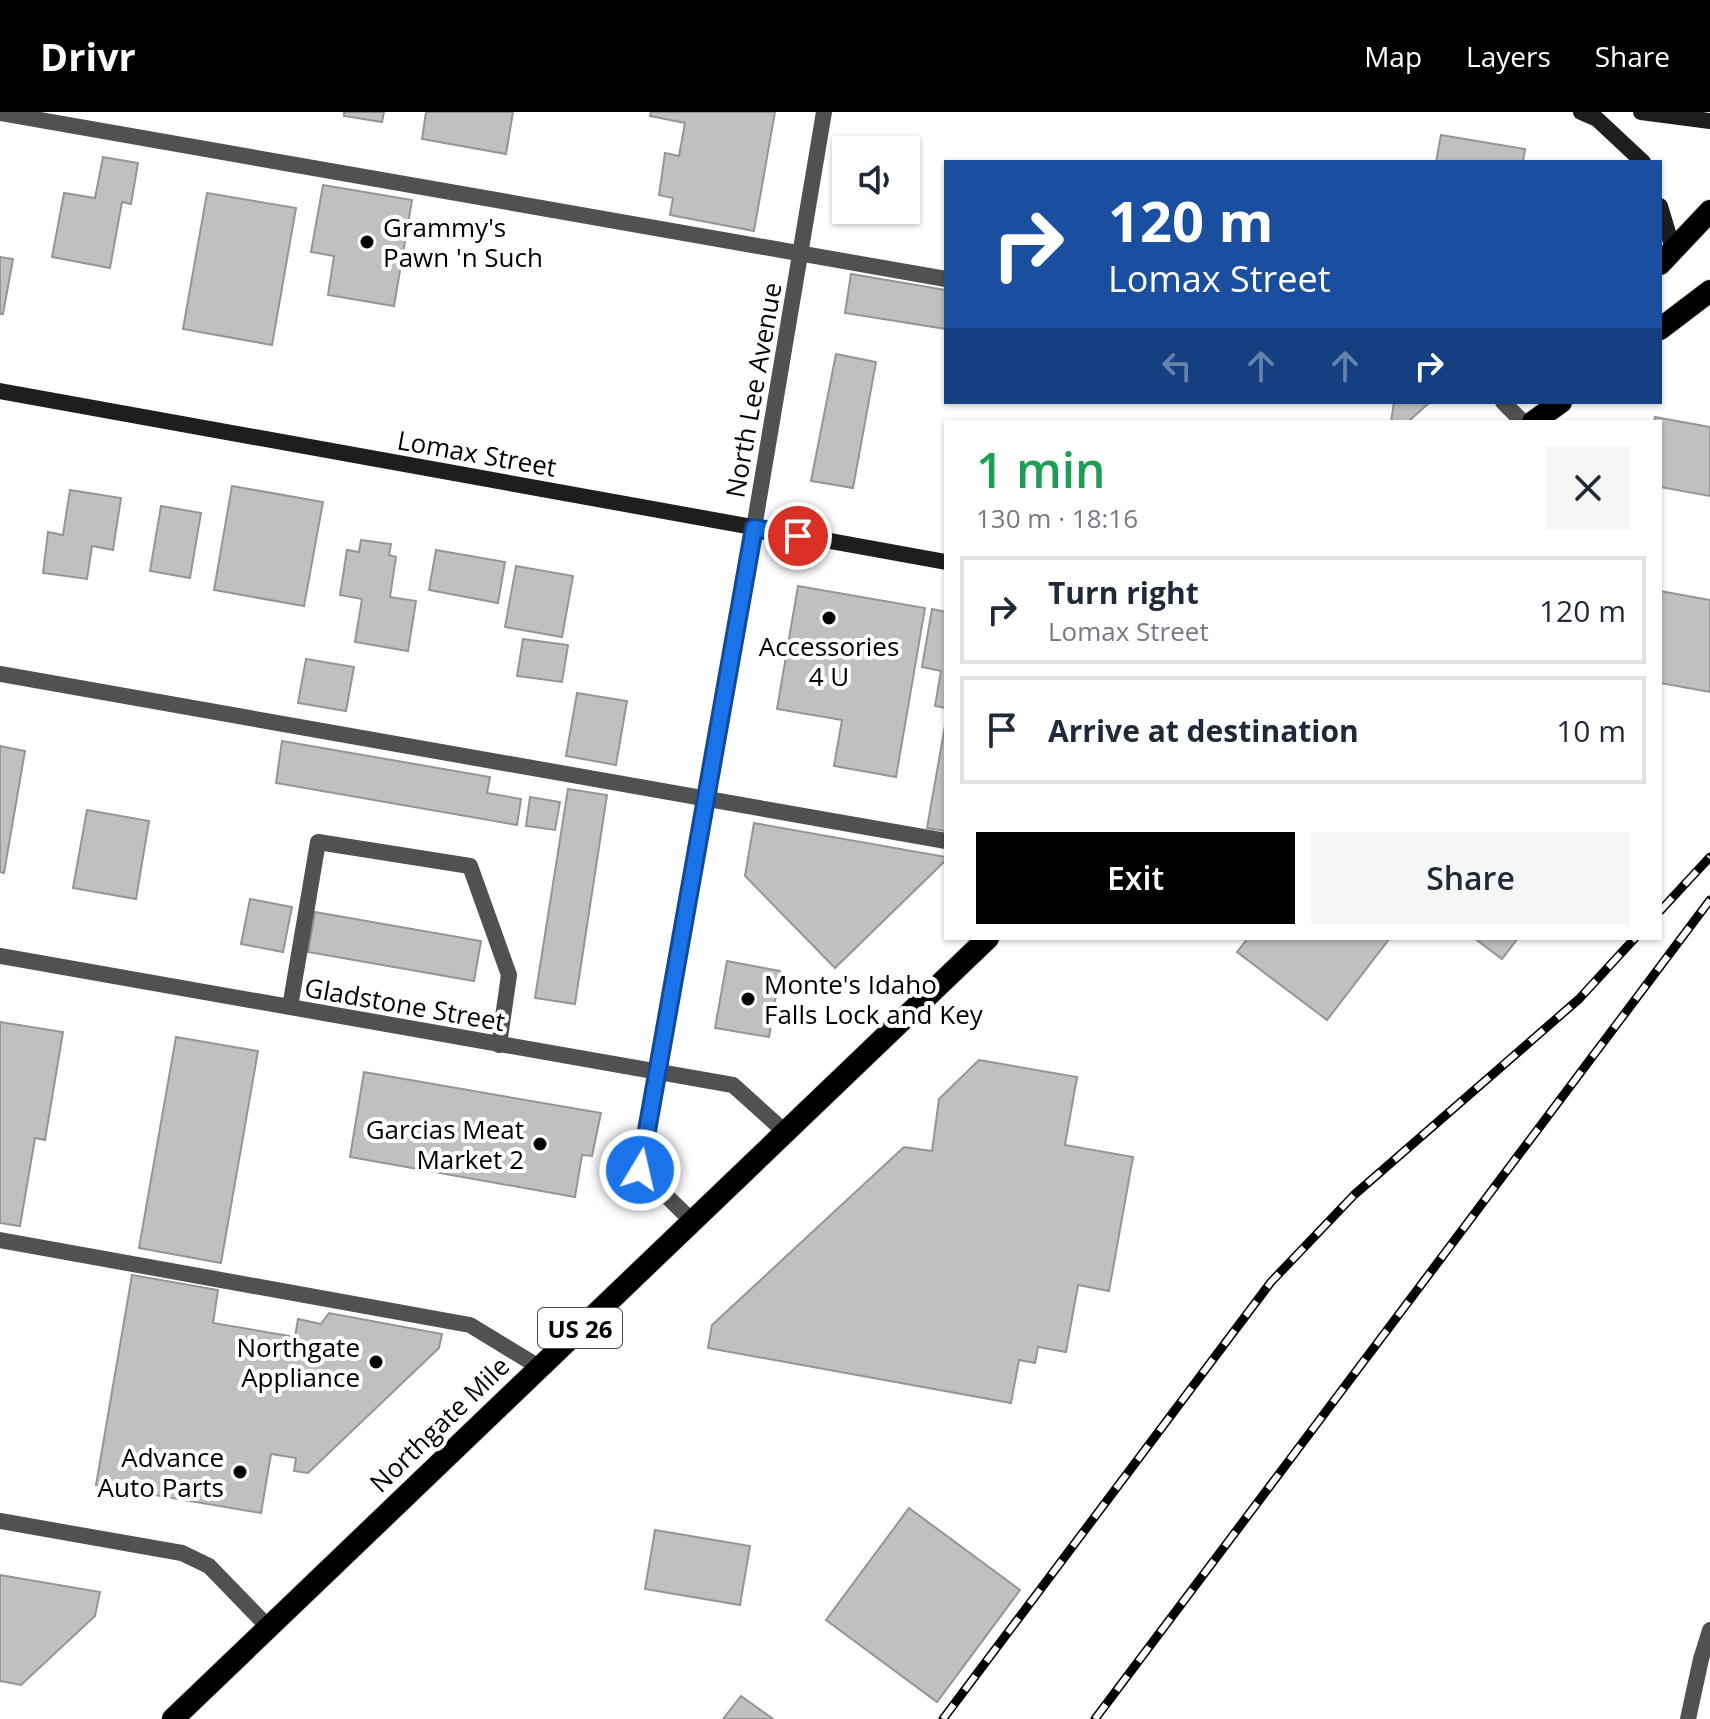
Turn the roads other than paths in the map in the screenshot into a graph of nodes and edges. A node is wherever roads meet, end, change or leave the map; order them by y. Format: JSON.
{"nodes":[{"id":1,"x":824,"y":112,"type":"edge"},
{"id":2,"x":1581,"y":112,"type":"edge"},
{"id":3,"x":1641,"y":112,"type":"edge"},
{"id":4,"x":0,"y":113,"type":"edge"},
{"id":5,"x":1710,"y":121,"type":"edge"},
{"id":6,"x":1641,"y":160,"type":"edge"},
{"id":7,"x":1710,"y":211,"type":"edge"},
{"id":8,"x":1662,"y":223,"type":"edge"},
{"id":9,"x":800,"y":254,"type":"junction"},
{"id":10,"x":1666,"y":257,"type":"edge"},
{"id":11,"x":944,"y":279,"type":"edge"},
{"id":12,"x":1710,"y":291,"type":"edge"},
{"id":13,"x":1662,"y":327,"type":"edge"},
{"id":14,"x":0,"y":391,"type":"edge"},
{"id":15,"x":1505,"y":404,"type":"edge"},
{"id":16,"x":1558,"y":404,"type":"edge"},
{"id":17,"x":1521,"y":420,"type":"edge"},
{"id":18,"x":1535,"y":420,"type":"edge"},
{"id":19,"x":754,"y":528,"type":"junction"},
{"id":20,"x":944,"y":562,"type":"edge"},
{"id":21,"x":0,"y":674,"type":"edge"},
{"id":22,"x":704,"y":798,"type":"junction"},
{"id":23,"x":944,"y":841,"type":"edge"},
{"id":24,"x":986,"y":940,"type":"edge"},
{"id":25,"x":0,"y":956,"type":"edge"},
{"id":26,"x":290,"y":1007,"type":"junction"},
{"id":27,"x":499,"y":1045,"type":"junction"},
{"id":28,"x":656,"y":1072,"type":"junction"},
{"id":29,"x":785,"y":1132,"type":"junction"},
{"id":30,"x":692,"y":1221,"type":"junction"},
{"id":31,"x":0,"y":1240,"type":"edge"},
{"id":32,"x":539,"y":1367,"type":"junction"},
{"id":33,"x":0,"y":1521,"type":"edge"},
{"id":34,"x":269,"y":1628,"type":"junction"},
{"id":35,"x":1710,"y":1630,"type":"edge"},
{"id":36,"x":1705,"y":1661,"type":"edge"},
{"id":37,"x":173,"y":1719,"type":"edge"},
{"id":38,"x":1688,"y":1719,"type":"edge"}],
"edges":[{"from":1,"to":9,"type":"street","name":"North Lee Avenue"},
{"from":2,"to":6,"type":"main road"},
{"from":3,"to":5,"type":"main road"},
{"from":4,"to":9,"type":"street"},
{"from":7,"to":10,"type":"highway"},
{"from":8,"to":10,"type":"main road"},
{"from":9,"to":11,"type":"street"},
{"from":9,"to":19,"type":"street","name":"North Lee Avenue"},
{"from":12,"to":13,"type":"highway"},
{"from":14,"to":19,"type":"main road","name":"Lomax Street"},
{"from":15,"to":17,"type":"street"},
{"from":16,"to":18,"type":"highway"},
{"from":19,"to":20,"type":"main road","name":"Lomax Street"},
{"from":19,"to":22,"type":"street","name":"North Lee Avenue"},
{"from":21,"to":22,"type":"street"},
{"from":22,"to":23,"type":"street"},
{"from":22,"to":28,"type":"street","name":"North Lee Avenue"},
{"from":24,"to":29,"type":"highway","name":"Northgate Mile","number":"US 26"},
{"from":25,"to":26,"type":"street","name":"Gladstone Street"},
{"from":26,"to":27,"type":"street","name":"Gladstone Street"},
{"from":26,"to":27,"type":"street"},
{"from":27,"to":28,"type":"street","name":"Gladstone Street"},
{"from":28,"to":29,"type":"street","name":"Gladstone Street"},
{"from":28,"to":30,"type":"street","name":"North Lee Avenue"},
{"from":29,"to":30,"type":"highway","name":"Northgate Mile","number":"US 26"},
{"from":30,"to":32,"type":"highway","name":"Northgate Mile","number":"US 26"},
{"from":31,"to":32,"type":"street"},
{"from":32,"to":34,"type":"highway","name":"Northgate Mile","number":"US 26"},
{"from":33,"to":34,"type":"street"},
{"from":34,"to":37,"type":"highway","name":"Northgate Mile","number":"US 26"},
{"from":35,"to":36,"type":"street"},
{"from":36,"to":38,"type":"street"}]}
